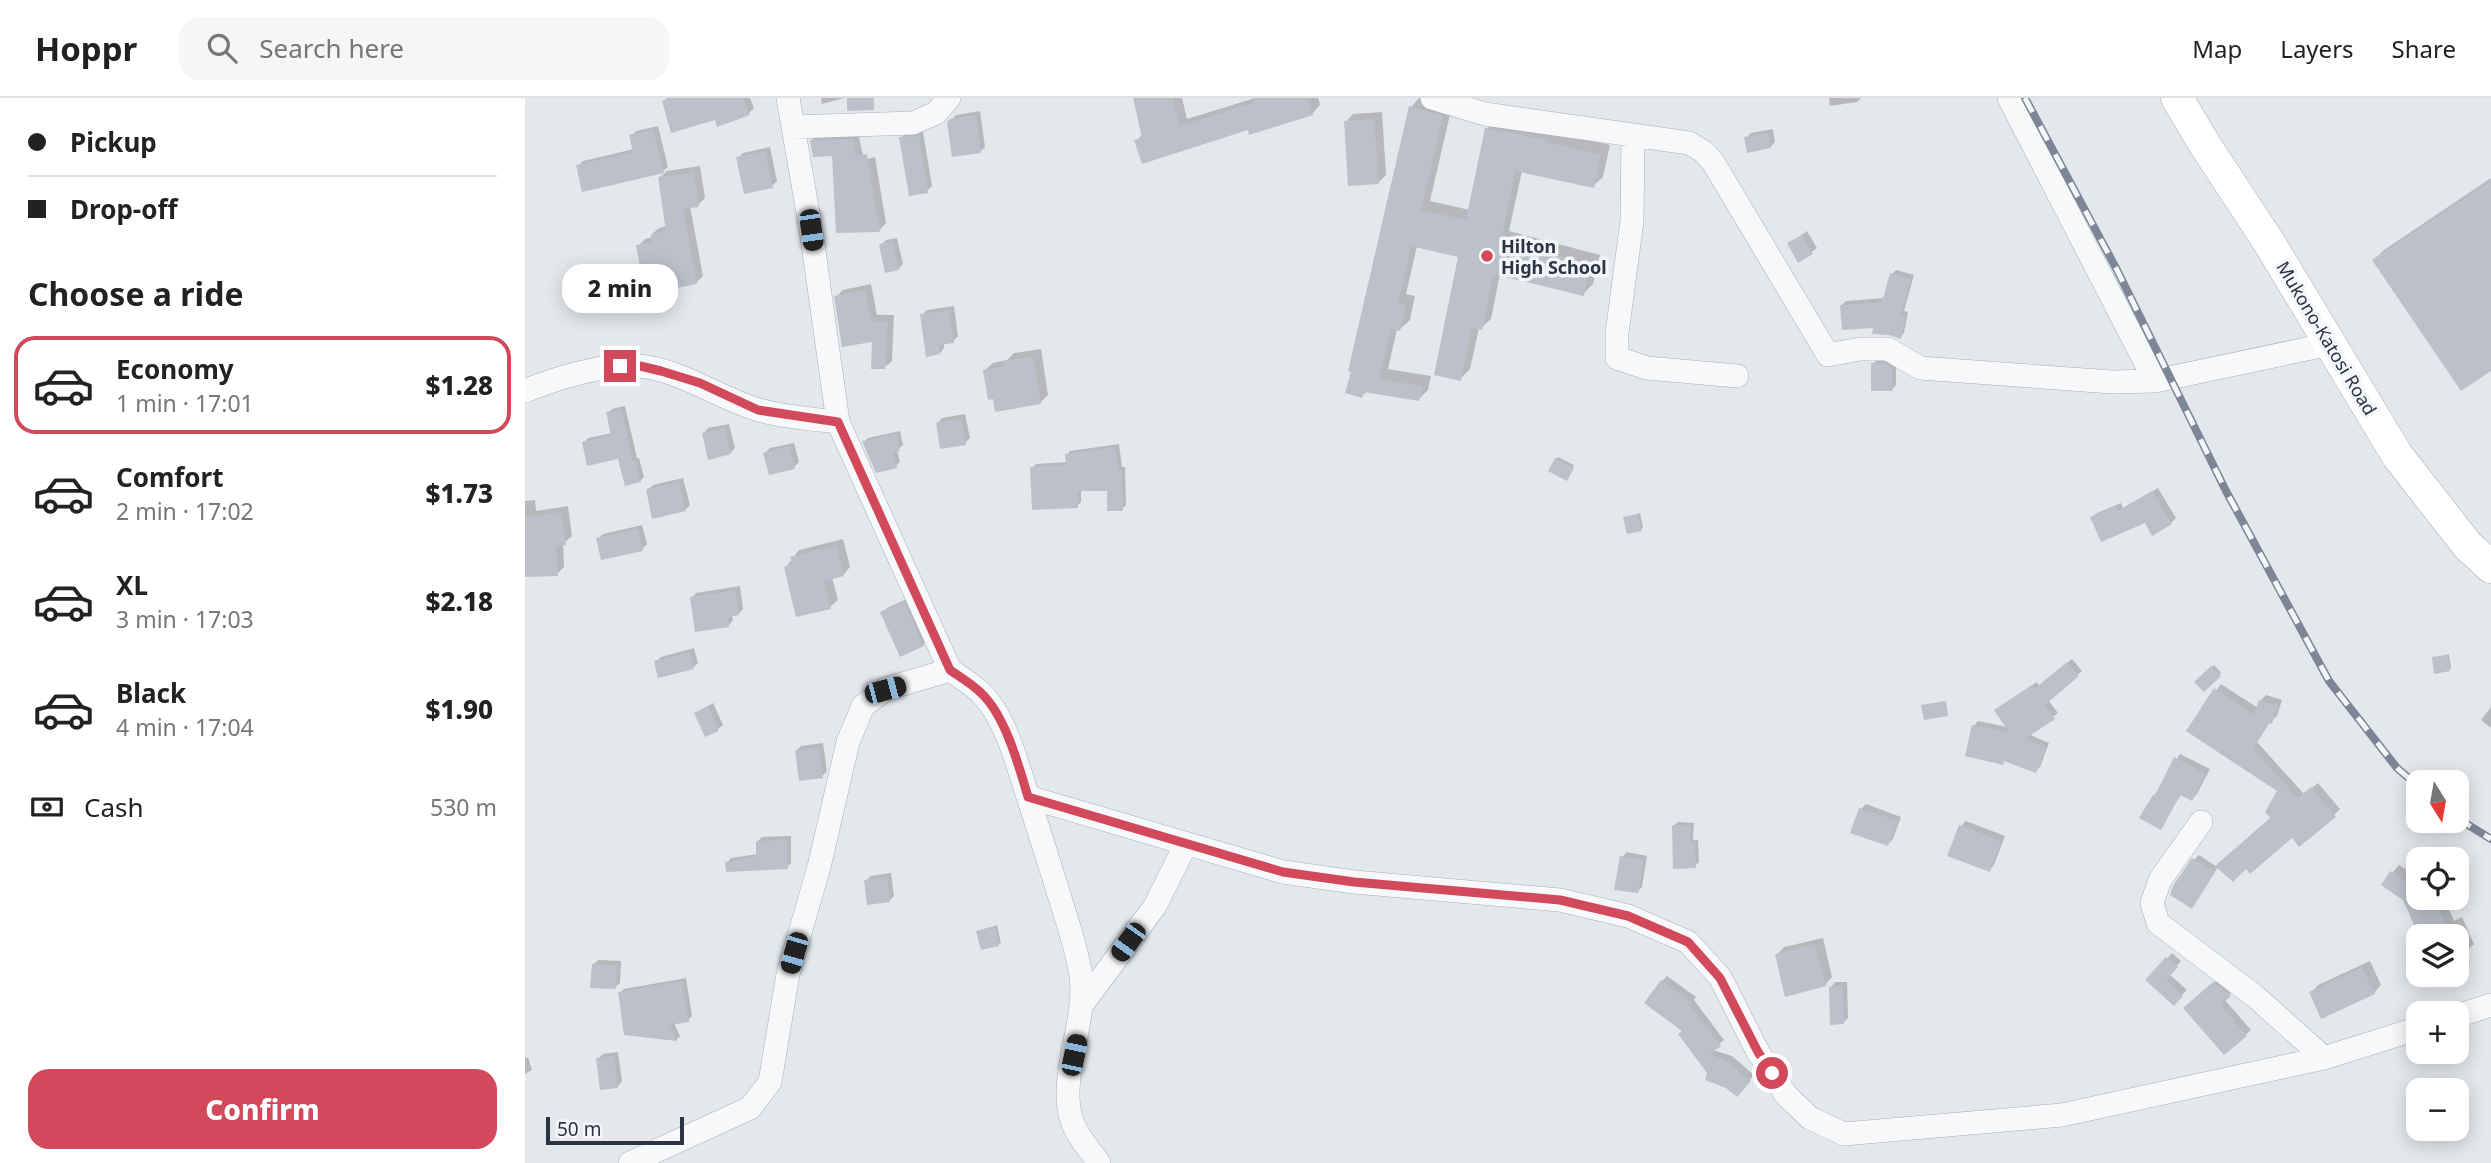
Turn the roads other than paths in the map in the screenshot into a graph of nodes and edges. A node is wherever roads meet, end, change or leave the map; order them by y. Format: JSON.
{"nodes":[{"id":1,"x":788,"y":98,"type":"edge"},
{"id":2,"x":949,"y":98,"type":"edge"},
{"id":3,"x":1432,"y":98,"type":"edge"},
{"id":4,"x":2009,"y":98,"type":"edge"},
{"id":5,"x":2177,"y":98,"type":"edge"},
{"id":6,"x":793,"y":127,"type":"junction"},
{"id":7,"x":1633,"y":135,"type":"junction"},
{"id":8,"x":2330,"y":344,"type":"junction"},
{"id":9,"x":1737,"y":376,"type":"dead end"},
{"id":10,"x":2155,"y":381,"type":"junction"},
{"id":11,"x":525,"y":391,"type":"edge"},
{"id":12,"x":838,"y":422,"type":"junction"},
{"id":13,"x":2491,"y":567,"type":"edge"},
{"id":14,"x":950,"y":670,"type":"junction"},
{"id":15,"x":1028,"y":797,"type":"junction"},
{"id":16,"x":2201,"y":822,"type":"dead end"},
{"id":17,"x":1186,"y":844,"type":"junction"},
{"id":18,"x":2491,"y":1005,"type":"edge"},
{"id":19,"x":1081,"y":1006,"type":"junction"},
{"id":20,"x":2469,"y":1012,"type":"edge"},
{"id":21,"x":2406,"y":1032,"type":"edge"},
{"id":22,"x":2323,"y":1058,"type":"junction"},
{"id":23,"x":630,"y":1163,"type":"edge"},
{"id":24,"x":1099,"y":1163,"type":"edge"}],
"edges":[{"from":1,"to":6,"type":"street"},
{"from":2,"to":6,"type":"street"},
{"from":3,"to":7,"type":"street"},
{"from":4,"to":10,"type":"street"},
{"from":5,"to":8,"type":"main road","name":"Mukono-Katosi Road"},
{"from":6,"to":12,"type":"street"},
{"from":7,"to":9,"type":"street"},
{"from":7,"to":10,"type":"street"},
{"from":8,"to":10,"type":"street"},
{"from":8,"to":13,"type":"main road","name":"Mukono-Katosi Road"},
{"from":11,"to":12,"type":"street"},
{"from":12,"to":14,"type":"street"},
{"from":14,"to":15,"type":"street"},
{"from":14,"to":23,"type":"street"},
{"from":15,"to":17,"type":"street"},
{"from":15,"to":19,"type":"street"},
{"from":16,"to":22,"type":"street"},
{"from":17,"to":19,"type":"street"},
{"from":17,"to":22,"type":"street"},
{"from":18,"to":20,"type":"street"},
{"from":19,"to":24,"type":"street"},
{"from":21,"to":22,"type":"street"}]}
